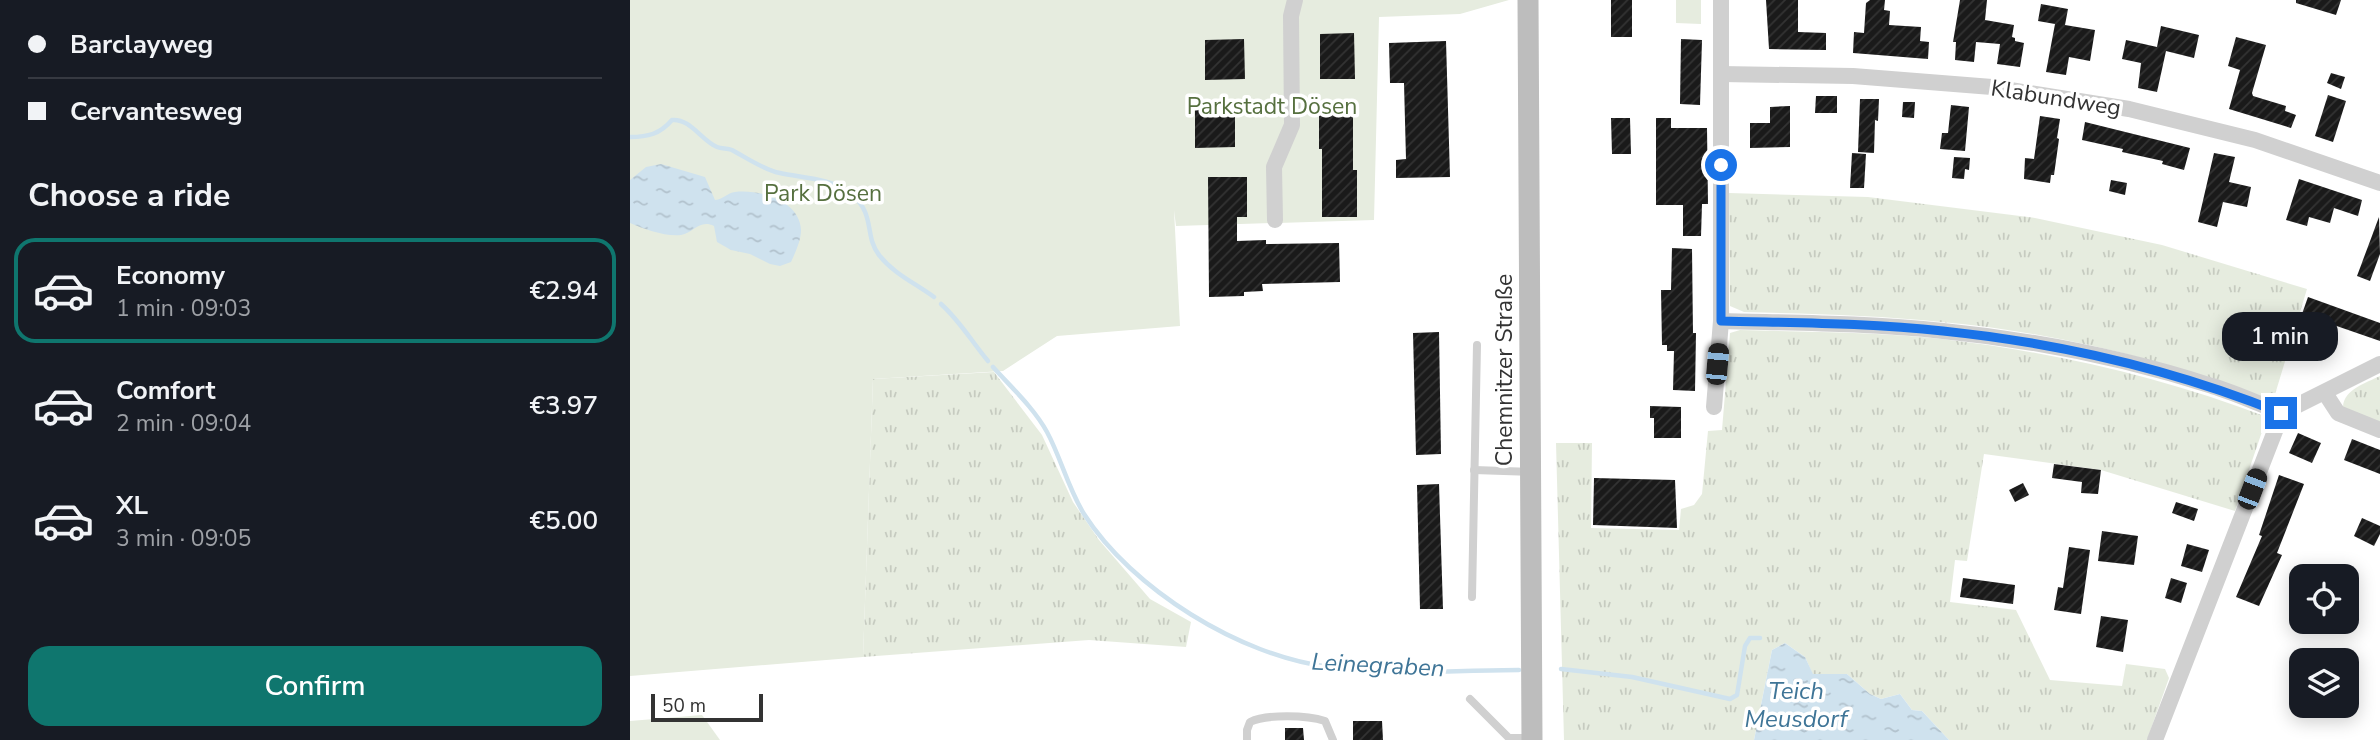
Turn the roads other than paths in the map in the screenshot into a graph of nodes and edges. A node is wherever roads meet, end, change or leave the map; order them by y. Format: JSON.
{"nodes":[{"id":1,"x":1295,"y":0,"type":"edge"},
{"id":2,"x":1528,"y":0,"type":"edge"},
{"id":3,"x":1721,"y":0,"type":"edge"},
{"id":4,"x":1721,"y":74,"type":"junction"},
{"id":5,"x":2380,"y":183,"type":"edge"},
{"id":6,"x":1275,"y":220,"type":"dead end"},
{"id":7,"x":1721,"y":321,"type":"junction"},
{"id":8,"x":1476,"y":345,"type":"dead end"},
{"id":9,"x":2380,"y":364,"type":"edge"},
{"id":10,"x":2325,"y":393,"type":"junction"},
{"id":11,"x":1714,"y":407,"type":"dead end"},
{"id":12,"x":2281,"y":413,"type":"junction"},
{"id":13,"x":2380,"y":430,"type":"edge"},
{"id":14,"x":1474,"y":470,"type":"junction"},
{"id":15,"x":1531,"y":472,"type":"junction"},
{"id":16,"x":1472,"y":597,"type":"dead end"},
{"id":17,"x":1470,"y":699,"type":"dead end"},
{"id":18,"x":1532,"y":739,"type":"edge"},
{"id":19,"x":1247,"y":740,"type":"edge"},
{"id":20,"x":1333,"y":740,"type":"edge"},
{"id":21,"x":2155,"y":740,"type":"edge"}],
"edges":[{"from":1,"to":6,"type":"street"},
{"from":2,"to":15,"type":"main road","name":"Chemnitzer Straße"},
{"from":3,"to":4,"type":"street"},
{"from":4,"to":5,"type":"street","name":"Klabundweg"},
{"from":4,"to":7,"type":"street"},
{"from":7,"to":11,"type":"street"},
{"from":7,"to":12,"type":"street"},
{"from":8,"to":14,"type":"lane"},
{"from":9,"to":10,"type":"street"},
{"from":10,"to":12,"type":"street"},
{"from":10,"to":13,"type":"street"},
{"from":12,"to":21,"type":"street"},
{"from":14,"to":15,"type":"lane"},
{"from":14,"to":16,"type":"lane"},
{"from":15,"to":18,"type":"main road","name":"Chemnitzer Straße"},
{"from":17,"to":18,"type":"lane"},
{"from":19,"to":20,"type":"lane"}]}
